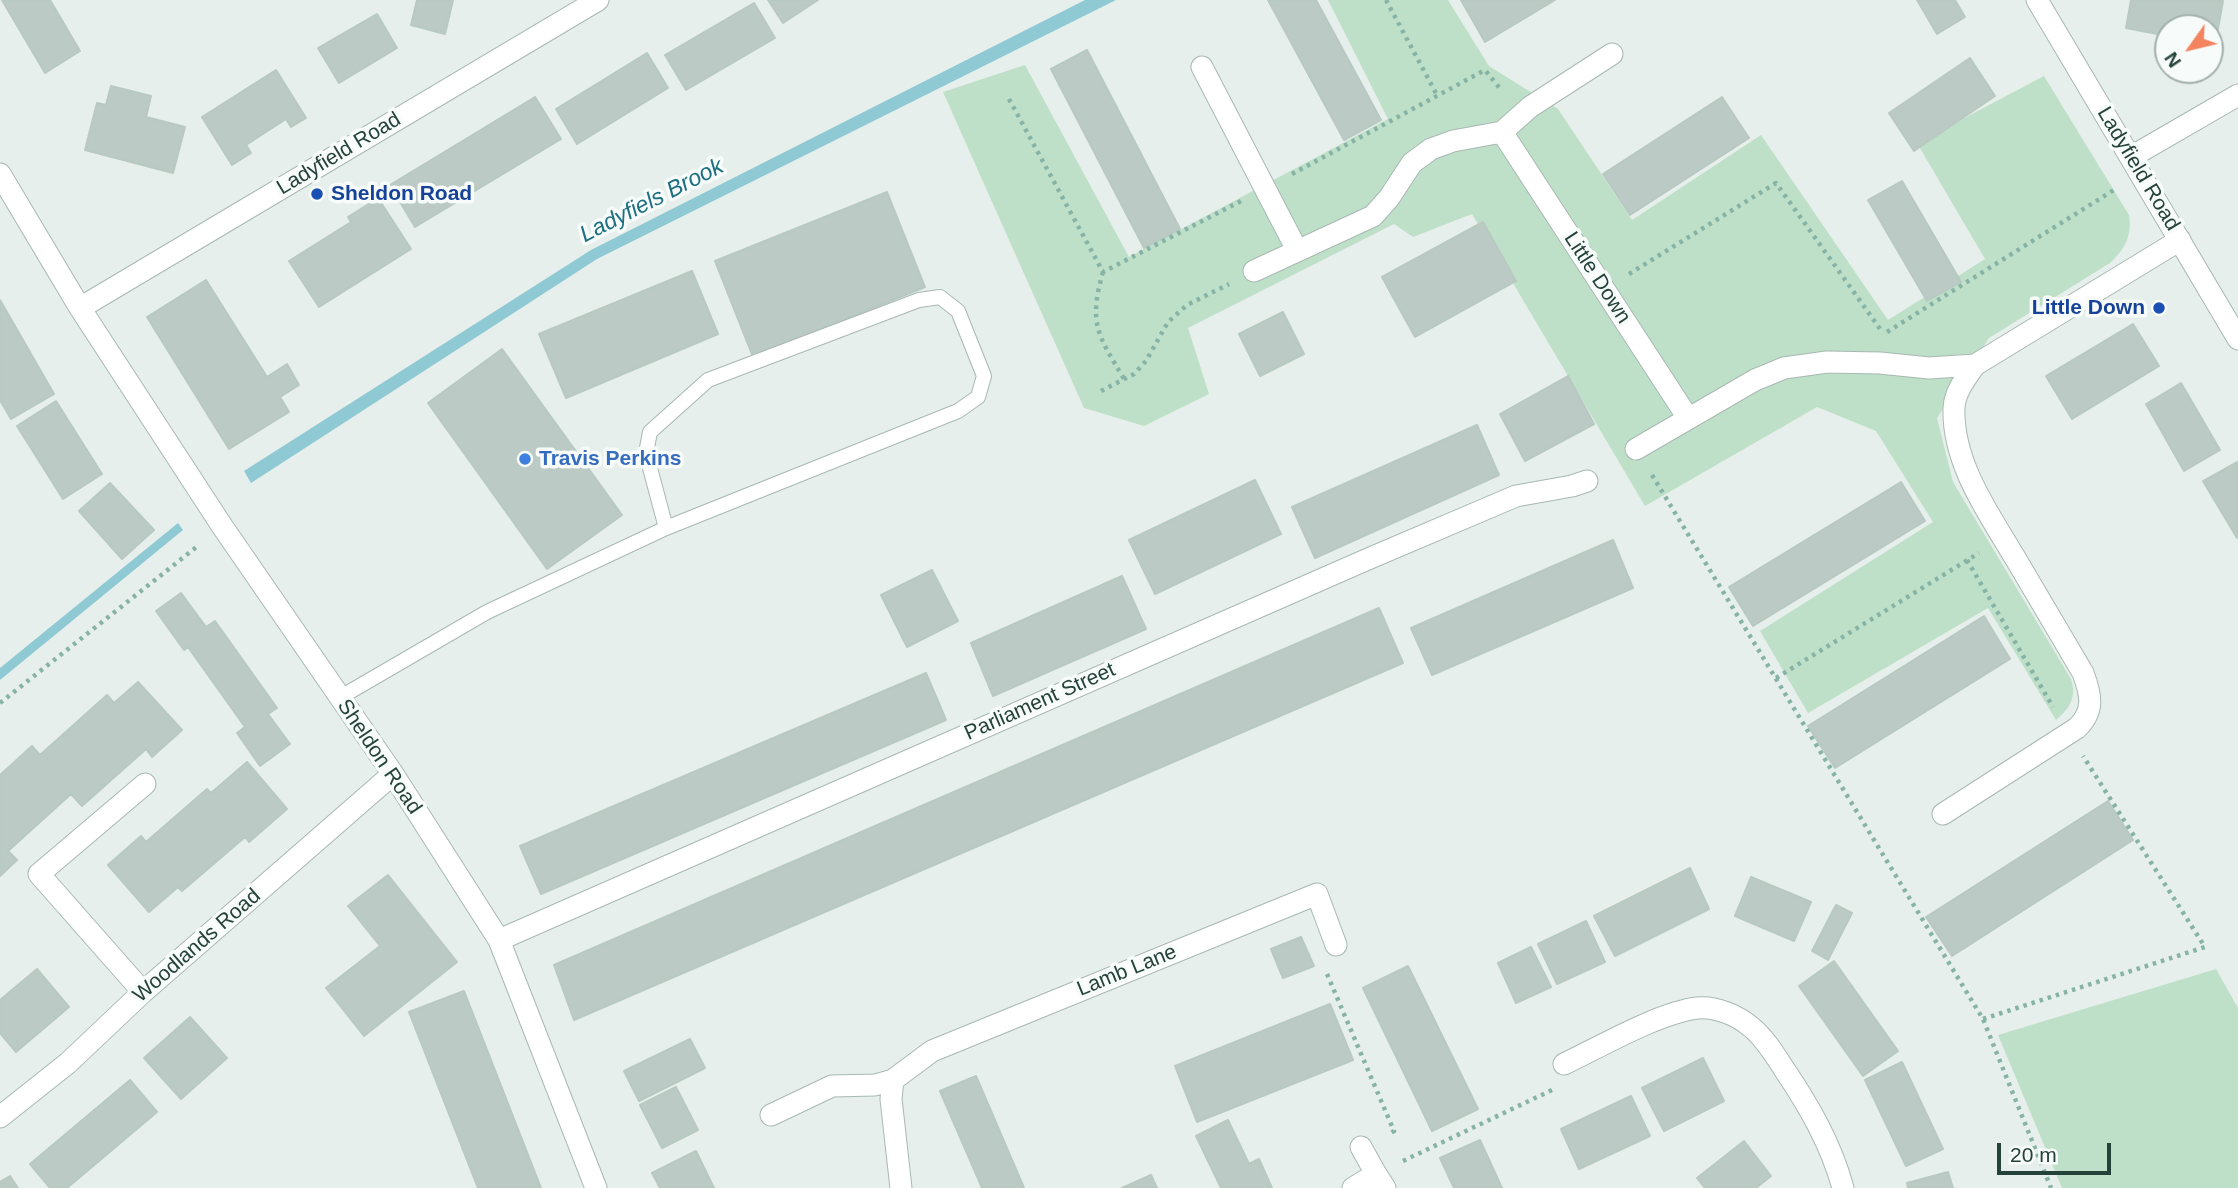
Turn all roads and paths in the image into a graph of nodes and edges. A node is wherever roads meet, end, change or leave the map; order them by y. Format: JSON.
{"nodes":[{"id":1,"x":598,"y":0,"type":"edge"},
{"id":2,"x":1386,"y":0,"type":"edge"},
{"id":3,"x":2037,"y":0,"type":"edge"},
{"id":4,"x":575,"y":6,"type":"edge"},
{"id":5,"x":1612,"y":54,"type":"dead end"},
{"id":6,"x":1202,"y":67,"type":"dead end"},
{"id":7,"x":1437,"y":95,"type":"junction"},
{"id":8,"x":2238,"y":95,"type":"edge"},
{"id":9,"x":1009,"y":99,"type":"dead end"},
{"id":10,"x":1521,"y":113,"type":"junction"},
{"id":11,"x":1502,"y":132,"type":"junction"},
{"id":12,"x":2136,"y":165,"type":"junction"},
{"id":13,"x":0,"y":174,"type":"edge"},
{"id":14,"x":1265,"y":188,"type":"junction"},
{"id":15,"x":2180,"y":240,"type":"junction"},
{"id":16,"x":1297,"y":250,"type":"junction"},
{"id":17,"x":1254,"y":271,"type":"joint"},
{"id":18,"x":1103,"y":272,"type":"junction"},
{"id":19,"x":1604,"y":290,"type":"junction"},
{"id":20,"x":80,"y":308,"type":"junction"},
{"id":21,"x":1884,"y":334,"type":"junction"},
{"id":22,"x":2238,"y":339,"type":"edge"},
{"id":23,"x":1880,"y":363,"type":"junction"},
{"id":24,"x":1975,"y":365,"type":"junction"},
{"id":25,"x":1124,"y":379,"type":"junction"},
{"id":26,"x":1101,"y":391,"type":"dead end"},
{"id":27,"x":1688,"y":418,"type":"junction"},
{"id":28,"x":1636,"y":449,"type":"joint"},
{"id":29,"x":1587,"y":481,"type":"dead end"},
{"id":30,"x":222,"y":526,"type":"junction"},
{"id":31,"x":666,"y":528,"type":"junction"},
{"id":32,"x":2004,"y":537,"type":"junction"},
{"id":33,"x":1776,"y":678,"type":"junction"},
{"id":34,"x":339,"y":698,"type":"junction"},
{"id":35,"x":0,"y":704,"type":"edge"},
{"id":36,"x":393,"y":775,"type":"junction"},
{"id":37,"x":145,"y":783,"type":"dead end"},
{"id":38,"x":1943,"y":814,"type":"dead end"},
{"id":39,"x":499,"y":940,"type":"junction"},
{"id":40,"x":1336,"y":945,"type":"joint"},
{"id":41,"x":2205,"y":947,"type":"dead end"},
{"id":42,"x":143,"y":992,"type":"junction"},
{"id":43,"x":1983,"y":1019,"type":"junction"},
{"id":44,"x":1564,"y":1064,"type":"joint"},
{"id":45,"x":893,"y":1080,"type":"junction"},
{"id":46,"x":771,"y":1115,"type":"dead end"},
{"id":47,"x":0,"y":1117,"type":"edge"},
{"id":48,"x":1361,"y":1147,"type":"joint"},
{"id":49,"x":1380,"y":1181,"type":"edge"},
{"id":50,"x":596,"y":1188,"type":"edge"},
{"id":51,"x":901,"y":1188,"type":"edge"},
{"id":52,"x":1353,"y":1188,"type":"edge"},
{"id":53,"x":1843,"y":1188,"type":"edge"},
{"id":54,"x":2051,"y":1188,"type":"edge"}],
"edges":[{"from":1,"to":4,"type":"street","name":"Ladyfield Road"},
{"from":2,"to":7,"type":"path"},
{"from":3,"to":12,"type":"street","name":"Ladyfield Road"},
{"from":4,"to":20,"type":"street","name":"Ladyfield Road"},
{"from":5,"to":10,"type":"street"},
{"from":6,"to":14,"type":"street"},
{"from":7,"to":10,"type":"path"},
{"from":7,"to":14,"type":"path"},
{"from":8,"to":12,"type":"street"},
{"from":9,"to":18,"type":"path"},
{"from":10,"to":11,"type":"street"},
{"from":11,"to":16,"type":"street"},
{"from":11,"to":19,"type":"street","name":"Little Down"},
{"from":12,"to":15,"type":"street","name":"Ladyfield Road"},
{"from":12,"to":21,"type":"path"},
{"from":13,"to":20,"type":"street","name":"Sheldon Road"},
{"from":14,"to":16,"type":"street"},
{"from":14,"to":18,"type":"path"},
{"from":15,"to":22,"type":"street","name":"Ladyfield Road"},
{"from":15,"to":24,"type":"street"},
{"from":16,"to":17,"type":"street"},
{"from":17,"to":25,"type":"path"},
{"from":18,"to":25,"type":"path"},
{"from":19,"to":21,"type":"path"},
{"from":19,"to":27,"type":"street","name":"Little Down"},
{"from":20,"to":30,"type":"street","name":"Sheldon Road"},
{"from":21,"to":23,"type":"path"},
{"from":23,"to":24,"type":"street"},
{"from":23,"to":27,"type":"street"},
{"from":24,"to":32,"type":"street"},
{"from":25,"to":26,"type":"path"},
{"from":27,"to":28,"type":"street"},
{"from":28,"to":33,"type":"path"},
{"from":29,"to":39,"type":"street","name":"Parliament Street"},
{"from":30,"to":34,"type":"street","name":"Sheldon Road"},
{"from":30,"to":35,"type":"path"},
{"from":31,"to":31,"type":"lane"},
{"from":31,"to":34,"type":"lane"},
{"from":32,"to":33,"type":"path"},
{"from":32,"to":38,"type":"street"},
{"from":33,"to":43,"type":"path"},
{"from":34,"to":36,"type":"street","name":"Sheldon Road"},
{"from":36,"to":39,"type":"street","name":"Sheldon Road"},
{"from":36,"to":42,"type":"street","name":"Woodlands Road"},
{"from":37,"to":42,"type":"street"},
{"from":39,"to":50,"type":"street","name":"Sheldon Road"},
{"from":40,"to":45,"type":"street","name":"Lamb Lane"},
{"from":40,"to":48,"type":"path"},
{"from":41,"to":43,"type":"path"},
{"from":42,"to":47,"type":"street","name":"Woodlands Road"},
{"from":43,"to":54,"type":"path"},
{"from":44,"to":49,"type":"path"},
{"from":44,"to":53,"type":"street"},
{"from":45,"to":46,"type":"street","name":"Lamb Lane"},
{"from":45,"to":51,"type":"street"},
{"from":48,"to":49,"type":"street"},
{"from":49,"to":52,"type":"street"}]}
